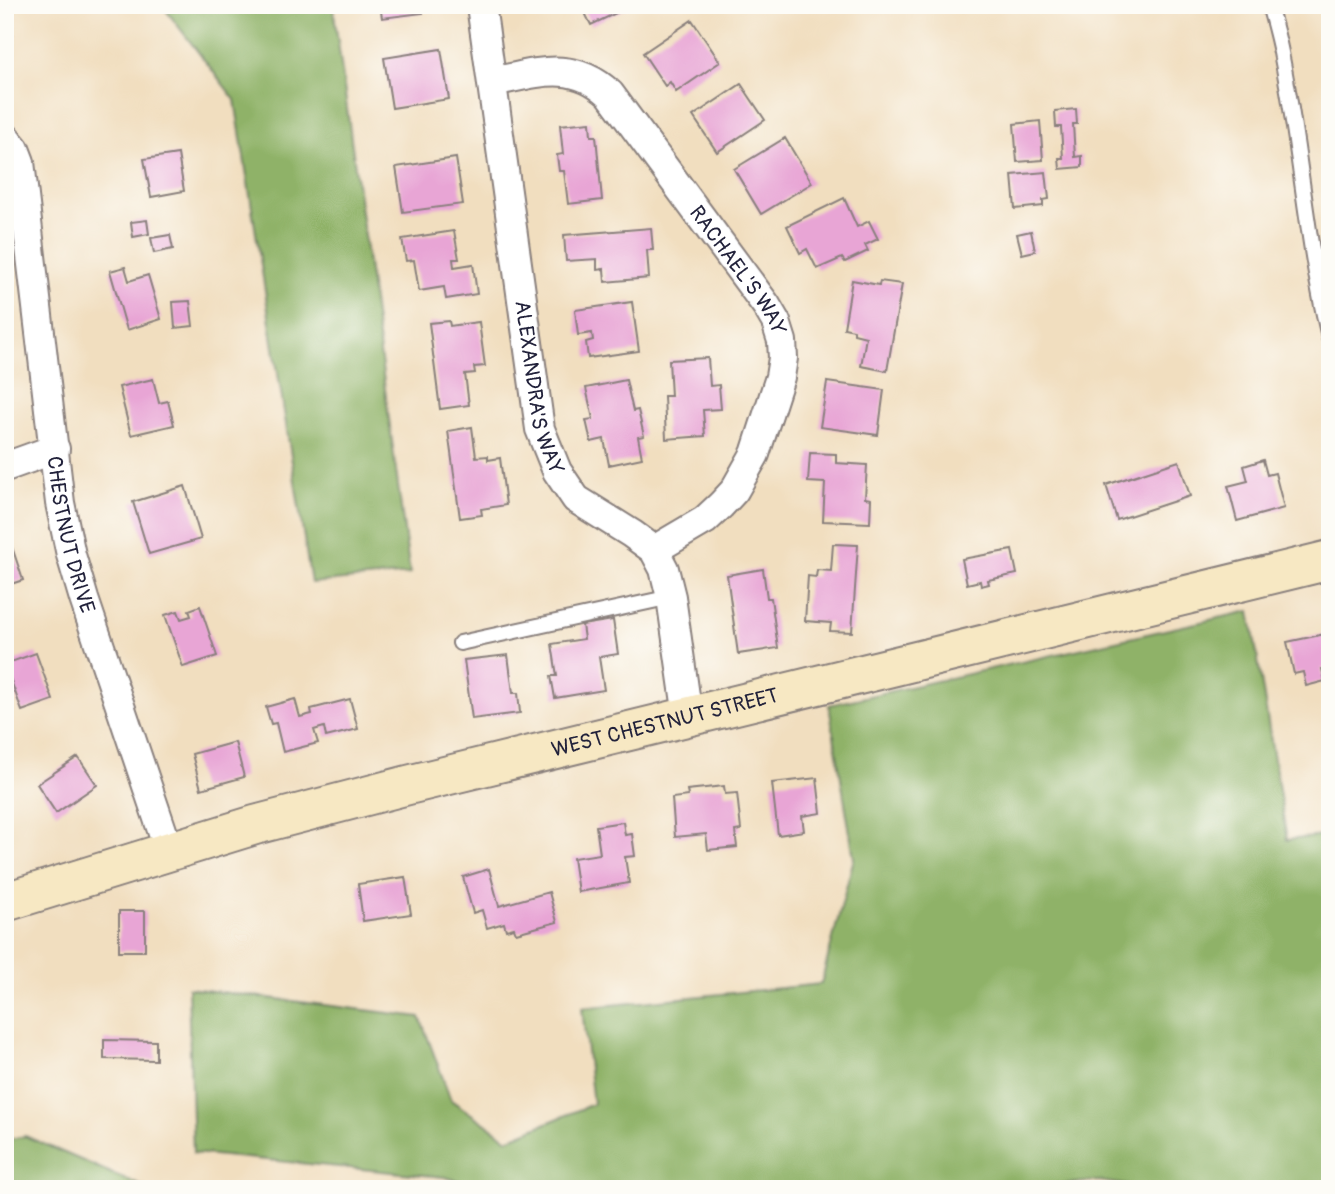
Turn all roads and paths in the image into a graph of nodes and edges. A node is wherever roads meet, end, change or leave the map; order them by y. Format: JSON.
{"nodes":[{"id":1,"x":481,"y":5,"type":"edge"},
{"id":2,"x":1269,"y":5,"type":"edge"},
{"id":3,"x":492,"y":82,"type":"junction"},
{"id":4,"x":5,"y":137,"type":"edge"},
{"id":5,"x":15,"y":207,"type":"edge"},
{"id":6,"x":1330,"y":341,"type":"edge"},
{"id":7,"x":55,"y":449,"type":"junction"},
{"id":8,"x":5,"y":467,"type":"edge"},
{"id":9,"x":654,"y":550,"type":"junction"},
{"id":10,"x":1330,"y":560,"type":"edge"},
{"id":11,"x":671,"y":597,"type":"junction"},
{"id":12,"x":460,"y":643,"type":"dead end"},
{"id":13,"x":688,"y":718,"type":"junction"},
{"id":14,"x":169,"y":851,"type":"junction"},
{"id":15,"x":5,"y":902,"type":"edge"}],
"edges":[{"from":1,"to":3,"type":"street","name":"ALEXANDRA'S WAY"},
{"from":2,"to":6,"type":"lane"},
{"from":3,"to":9,"type":"street","name":"ALEXANDRA'S WAY"},
{"from":3,"to":9,"type":"street","name":"RACHAEL'S WAY"},
{"from":4,"to":5,"type":"street","name":"CHESTNUT DRIVE"},
{"from":5,"to":7,"type":"street","name":"CHESTNUT DRIVE"},
{"from":7,"to":8,"type":"street"},
{"from":7,"to":14,"type":"street","name":"CHESTNUT DRIVE"},
{"from":9,"to":11,"type":"street"},
{"from":10,"to":13,"type":"main road","name":"WEST CHESTNUT STREET"},
{"from":11,"to":12,"type":"lane"},
{"from":11,"to":13,"type":"street"},
{"from":13,"to":14,"type":"main road","name":"WEST CHESTNUT STREET"},
{"from":14,"to":15,"type":"main road","name":"WEST CHESTNUT STREET"}]}
